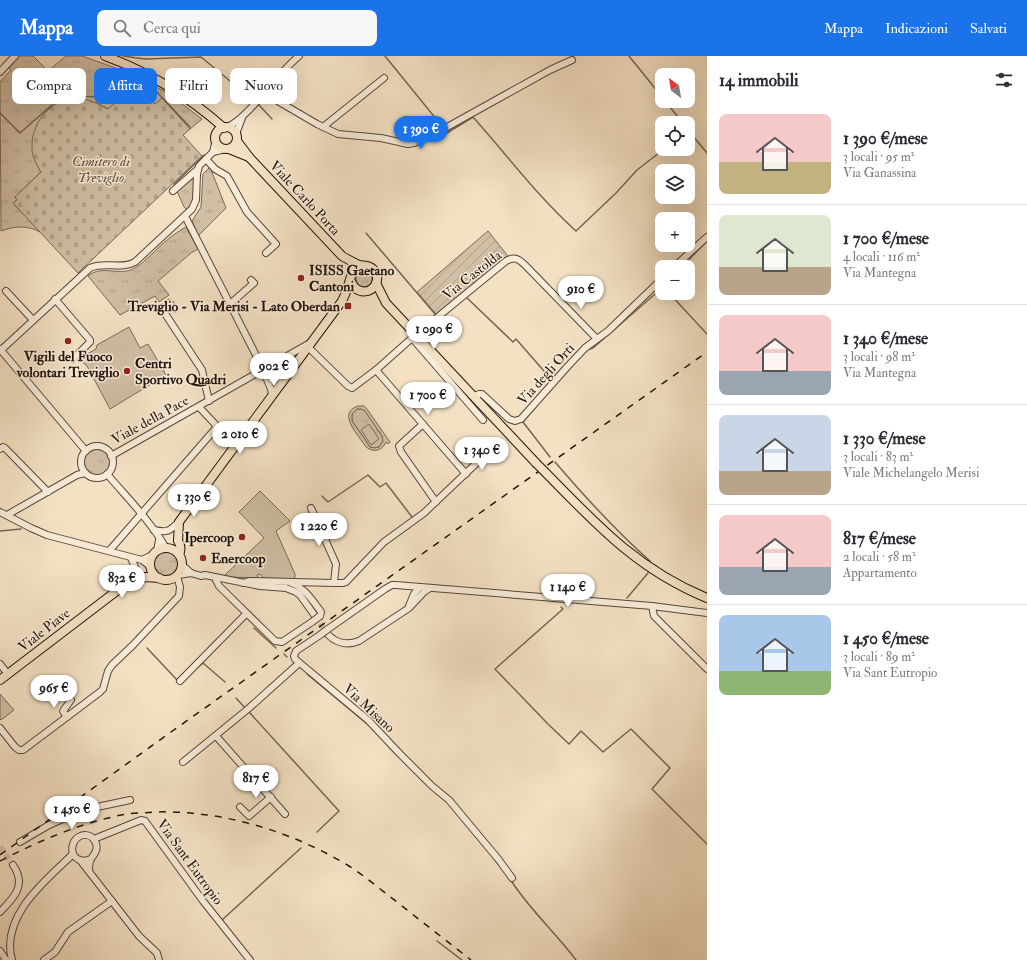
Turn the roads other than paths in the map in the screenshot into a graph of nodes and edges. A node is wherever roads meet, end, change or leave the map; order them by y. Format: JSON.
{"nodes":[{"id":1,"x":16,"y":56,"type":"edge"},
{"id":2,"x":105,"y":56,"type":"edge"},
{"id":3,"x":299,"y":56,"type":"edge"},
{"id":4,"x":572,"y":60,"type":"dead end"},
{"id":5,"x":287,"y":68,"type":"edge"},
{"id":6,"x":0,"y":72,"type":"edge"},
{"id":7,"x":384,"y":78,"type":"dead end"},
{"id":8,"x":254,"y":104,"type":"edge"},
{"id":9,"x":283,"y":104,"type":"edge"},
{"id":10,"x":209,"y":116,"type":"junction"},
{"id":11,"x":243,"y":116,"type":"junction"},
{"id":12,"x":323,"y":127,"type":"junction"},
{"id":13,"x":226,"y":128,"type":"junction"},
{"id":14,"x":216,"y":138,"type":"junction"},
{"id":15,"x":237,"y":138,"type":"junction"},
{"id":16,"x":227,"y":149,"type":"junction"},
{"id":17,"x":213,"y":152,"type":"junction"},
{"id":18,"x":249,"y":157,"type":"junction"},
{"id":19,"x":206,"y":159,"type":"junction"},
{"id":20,"x":198,"y":169,"type":"junction"},
{"id":21,"x":173,"y":191,"type":"dead end"},
{"id":22,"x":185,"y":216,"type":"junction"},
{"id":23,"x":707,"y":237,"type":"edge"},
{"id":24,"x":266,"y":253,"type":"dead end"},
{"id":25,"x":342,"y":256,"type":"junction"},
{"id":26,"x":682,"y":260,"type":"edge"},
{"id":27,"x":361,"y":266,"type":"junction"},
{"id":28,"x":350,"y":278,"type":"junction"},
{"id":29,"x":251,"y":280,"type":"dead end"},
{"id":30,"x":376,"y":284,"type":"junction"},
{"id":31,"x":655,"y":286,"type":"edge"},
{"id":32,"x":6,"y":291,"type":"dead end"},
{"id":33,"x":362,"y":292,"type":"junction"},
{"id":34,"x":56,"y":299,"type":"junction"},
{"id":35,"x":342,"y":301,"type":"junction"},
{"id":36,"x":386,"y":303,"type":"junction"},
{"id":37,"x":230,"y":304,"type":"junction"},
{"id":38,"x":175,"y":309,"type":"dead end"},
{"id":39,"x":33,"y":320,"type":"junction"},
{"id":40,"x":417,"y":334,"type":"junction"},
{"id":41,"x":597,"y":339,"type":"junction"},
{"id":42,"x":309,"y":345,"type":"junction"},
{"id":43,"x":0,"y":350,"type":"edge"},
{"id":44,"x":73,"y":359,"type":"dead end"},
{"id":45,"x":272,"y":364,"type":"junction"},
{"id":46,"x":376,"y":370,"type":"junction"},
{"id":47,"x":264,"y":372,"type":"junction"},
{"id":48,"x":286,"y":376,"type":"junction"},
{"id":49,"x":272,"y":395,"type":"junction"},
{"id":50,"x":475,"y":396,"type":"junction"},
{"id":51,"x":209,"y":401,"type":"junction"},
{"id":52,"x":199,"y":407,"type":"junction"},
{"id":53,"x":483,"y":420,"type":"dead end"},
{"id":54,"x":423,"y":424,"type":"junction"},
{"id":55,"x":0,"y":449,"type":"edge"},
{"id":56,"x":86,"y":450,"type":"junction"},
{"id":57,"x":485,"y":455,"type":"dead end"},
{"id":58,"x":111,"y":456,"type":"junction"},
{"id":59,"x":85,"y":473,"type":"junction"},
{"id":60,"x":107,"y":474,"type":"junction"},
{"id":61,"x":466,"y":474,"type":"junction"},
{"id":62,"x":48,"y":492,"type":"junction"},
{"id":63,"x":436,"y":502,"type":"junction"},
{"id":64,"x":311,"y":508,"type":"dead end"},
{"id":65,"x":0,"y":512,"type":"edge"},
{"id":66,"x":142,"y":514,"type":"junction"},
{"id":67,"x":7,"y":515,"type":"junction"},
{"id":68,"x":179,"y":522,"type":"junction"},
{"id":69,"x":154,"y":530,"type":"junction"},
{"id":70,"x":159,"y":540,"type":"junction"},
{"id":71,"x":178,"y":541,"type":"junction"},
{"id":72,"x":168,"y":549,"type":"junction"},
{"id":73,"x":109,"y":551,"type":"junction"},
{"id":74,"x":155,"y":554,"type":"junction"},
{"id":75,"x":179,"y":555,"type":"junction"},
{"id":76,"x":131,"y":558,"type":"junction"},
{"id":77,"x":142,"y":560,"type":"junction"},
{"id":78,"x":182,"y":565,"type":"junction"},
{"id":79,"x":151,"y":569,"type":"junction"},
{"id":80,"x":191,"y":573,"type":"junction"},
{"id":81,"x":177,"y":575,"type":"junction"},
{"id":82,"x":201,"y":576,"type":"junction"},
{"id":83,"x":145,"y":577,"type":"junction"},
{"id":84,"x":159,"y":578,"type":"junction"},
{"id":85,"x":131,"y":580,"type":"junction"},
{"id":86,"x":216,"y":580,"type":"junction"},
{"id":87,"x":226,"y":580,"type":"junction"},
{"id":88,"x":290,"y":582,"type":"junction"},
{"id":89,"x":243,"y":583,"type":"junction"},
{"id":90,"x":316,"y":583,"type":"junction"},
{"id":91,"x":334,"y":583,"type":"junction"},
{"id":92,"x":400,"y":586,"type":"junction"},
{"id":93,"x":419,"y":588,"type":"junction"},
{"id":94,"x":430,"y":588,"type":"junction"},
{"id":95,"x":419,"y":596,"type":"junction"},
{"id":96,"x":310,"y":597,"type":"junction"},
{"id":97,"x":707,"y":598,"type":"edge"},
{"id":98,"x":411,"y":601,"type":"junction"},
{"id":99,"x":652,"y":606,"type":"junction"},
{"id":100,"x":408,"y":608,"type":"junction"},
{"id":101,"x":707,"y":613,"type":"edge"},
{"id":102,"x":246,"y":614,"type":"junction"},
{"id":103,"x":315,"y":618,"type":"junction"},
{"id":104,"x":325,"y":632,"type":"junction"},
{"id":105,"x":0,"y":664,"type":"edge"},
{"id":106,"x":297,"y":665,"type":"dead end"},
{"id":107,"x":707,"y":669,"type":"edge"},
{"id":108,"x":8,"y":674,"type":"junction"},
{"id":109,"x":0,"y":680,"type":"edge"},
{"id":110,"x":180,"y":681,"type":"dead end"},
{"id":111,"x":71,"y":700,"type":"dead end"},
{"id":112,"x":67,"y":717,"type":"junction"},
{"id":113,"x":0,"y":728,"type":"edge"},
{"id":114,"x":216,"y":736,"type":"junction"},
{"id":115,"x":183,"y":762,"type":"dead end"},
{"id":116,"x":270,"y":797,"type":"junction"},
{"id":117,"x":130,"y":800,"type":"dead end"},
{"id":118,"x":240,"y":807,"type":"dead end"},
{"id":119,"x":285,"y":814,"type":"dead end"},
{"id":120,"x":94,"y":839,"type":"junction"},
{"id":121,"x":20,"y":842,"type":"dead end"},
{"id":122,"x":73,"y":854,"type":"junction"},
{"id":123,"x":91,"y":859,"type":"junction"},
{"id":124,"x":80,"y":860,"type":"junction"},
{"id":125,"x":12,"y":865,"type":"tunnel mouth"},
{"id":126,"x":89,"y":871,"type":"junction"},
{"id":127,"x":512,"y":878,"type":"dead end"},
{"id":128,"x":112,"y":901,"type":"junction"},
{"id":129,"x":0,"y":912,"type":"edge"},
{"id":130,"x":0,"y":951,"type":"edge"},
{"id":131,"x":6,"y":960,"type":"edge"},
{"id":132,"x":12,"y":960,"type":"edge"},
{"id":133,"x":44,"y":960,"type":"edge"},
{"id":134,"x":159,"y":960,"type":"edge"},
{"id":135,"x":250,"y":960,"type":"edge"}],
"edges":[{"from":1,"to":6,"type":"street"},
{"from":2,"to":10,"type":"main road","name":"Viale Carlo Porta"},
{"from":3,"to":5,"type":"street"},
{"from":4,"to":12,"type":"street"},
{"from":7,"to":12,"type":"street"},
{"from":8,"to":11,"type":"street"},
{"from":9,"to":12,"type":"street"},
{"from":10,"to":13,"type":"main road","name":"Viale Carlo Porta"},
{"from":10,"to":14,"type":"main road"},
{"from":11,"to":13,"type":"street"},
{"from":11,"to":15,"type":"street"},
{"from":13,"to":14,"type":"main road"},
{"from":13,"to":15,"type":"main road","name":"Viale Carlo Porta"},
{"from":14,"to":16,"type":"main road","name":"Viale Carlo Porta"},
{"from":14,"to":17,"type":"street"},
{"from":15,"to":16,"type":"main road"},
{"from":15,"to":18,"type":"main road","name":"Viale Carlo Porta"},
{"from":16,"to":17,"type":"street"},
{"from":16,"to":18,"type":"main road","name":"Viale Carlo Porta"},
{"from":17,"to":19,"type":"street"},
{"from":18,"to":25,"type":"main road","name":"Viale Carlo Porta"},
{"from":19,"to":20,"type":"street"},
{"from":19,"to":24,"type":"street"},
{"from":20,"to":21,"type":"street"},
{"from":20,"to":22,"type":"street"},
{"from":22,"to":34,"type":"street"},
{"from":22,"to":37,"type":"street"},
{"from":23,"to":26,"type":"street"},
{"from":25,"to":27,"type":"main road","name":"Viale Carlo Porta"},
{"from":25,"to":28,"type":"main road","name":"Viale Carlo Porta"},
{"from":27,"to":28,"type":"main road"},
{"from":27,"to":30,"type":"main road","name":"Viale Carlo Porta"},
{"from":28,"to":33,"type":"main road","name":"Viale Carlo Porta"},
{"from":28,"to":35,"type":"main road"},
{"from":29,"to":37,"type":"street"},
{"from":30,"to":33,"type":"main road"},
{"from":30,"to":36,"type":"main road","name":"Viale Carlo Porta"},
{"from":31,"to":41,"type":"street"},
{"from":32,"to":39,"type":"street"},
{"from":33,"to":35,"type":"main road"},
{"from":33,"to":36,"type":"main road"},
{"from":34,"to":39,"type":"street"},
{"from":34,"to":44,"type":"street"},
{"from":35,"to":42,"type":"main road"},
{"from":36,"to":40,"type":"main road"},
{"from":37,"to":47,"type":"street"},
{"from":38,"to":51,"type":"street"},
{"from":39,"to":43,"type":"street"},
{"from":40,"to":41,"type":"street","name":"Via Castolda"},
{"from":40,"to":50,"type":"main road"},
{"from":41,"to":50,"type":"street","name":"Via degli Orti"},
{"from":42,"to":45,"type":"street","name":"Viale della Pace"},
{"from":42,"to":46,"type":"street"},
{"from":42,"to":48,"type":"main road"},
{"from":43,"to":56,"type":"street"},
{"from":45,"to":47,"type":"street","name":"Viale della Pace"},
{"from":45,"to":48,"type":"street"},
{"from":46,"to":53,"type":"street"},
{"from":46,"to":54,"type":"street"},
{"from":47,"to":48,"type":"street"},
{"from":47,"to":49,"type":"street"},
{"from":47,"to":51,"type":"street","name":"Viale della Pace"},
{"from":48,"to":49,"type":"main road"},
{"from":49,"to":68,"type":"main road"},
{"from":50,"to":97,"type":"main road","bridge":true},
{"from":51,"to":52,"type":"street","name":"Viale della Pace"},
{"from":52,"to":58,"type":"street","name":"Viale della Pace"},
{"from":52,"to":66,"type":"street"},
{"from":54,"to":61,"type":"street"},
{"from":54,"to":63,"type":"street"},
{"from":55,"to":62,"type":"street"},
{"from":56,"to":58,"type":"street"},
{"from":56,"to":59,"type":"street"},
{"from":57,"to":61,"type":"street"},
{"from":58,"to":60,"type":"street"},
{"from":59,"to":60,"type":"street"},
{"from":59,"to":62,"type":"street"},
{"from":60,"to":66,"type":"street"},
{"from":61,"to":63,"type":"street"},
{"from":62,"to":67,"type":"street"},
{"from":63,"to":91,"type":"street"},
{"from":64,"to":91,"type":"street"},
{"from":65,"to":67,"type":"street"},
{"from":66,"to":69,"type":"street"},
{"from":66,"to":73,"type":"street"},
{"from":67,"to":73,"type":"street"},
{"from":68,"to":69,"type":"street"},
{"from":68,"to":71,"type":"main road"},
{"from":69,"to":70,"type":"street"},
{"from":70,"to":72,"type":"street"},
{"from":70,"to":74,"type":"street"},
{"from":71,"to":72,"type":"main road"},
{"from":71,"to":75,"type":"main road"},
{"from":72,"to":74,"type":"main road"},
{"from":72,"to":75,"type":"main road"},
{"from":73,"to":76,"type":"street"},
{"from":74,"to":77,"type":"street"},
{"from":74,"to":79,"type":"main road"},
{"from":75,"to":78,"type":"main road"},
{"from":76,"to":77,"type":"street"},
{"from":76,"to":85,"type":"street"},
{"from":77,"to":79,"type":"street"},
{"from":78,"to":80,"type":"street"},
{"from":78,"to":81,"type":"main road"},
{"from":79,"to":83,"type":"main road","name":"Viale Piave"},
{"from":79,"to":84,"type":"main road"},
{"from":80,"to":81,"type":"street"},
{"from":80,"to":82,"type":"street"},
{"from":81,"to":84,"type":"main road"},
{"from":81,"to":112,"type":"street"},
{"from":82,"to":86,"type":"street"},
{"from":82,"to":87,"type":"street"},
{"from":83,"to":84,"type":"main road","name":"Viale Piave"},
{"from":83,"to":85,"type":"main road","name":"Viale Piave"},
{"from":85,"to":108,"type":"main road","name":"Viale Piave"},
{"from":86,"to":87,"type":"street"},
{"from":86,"to":102,"type":"street"},
{"from":87,"to":89,"type":"street"},
{"from":88,"to":89,"type":"street"},
{"from":88,"to":90,"type":"street"},
{"from":88,"to":96,"type":"street"},
{"from":89,"to":103,"type":"street"},
{"from":90,"to":91,"type":"street"},
{"from":90,"to":96,"type":"street"},
{"from":92,"to":93,"type":"street","name":"Via Misano"},
{"from":92,"to":98,"type":"street"},
{"from":92,"to":104,"type":"street","name":"Via Misano"},
{"from":93,"to":94,"type":"street","name":"Via Misano"},
{"from":93,"to":95,"type":"street"},
{"from":93,"to":98,"type":"street"},
{"from":94,"to":95,"type":"street"},
{"from":94,"to":99,"type":"street","name":"Via Misano"},
{"from":95,"to":100,"type":"street"},
{"from":96,"to":103,"type":"street"},
{"from":98,"to":100,"type":"street"},
{"from":99,"to":101,"type":"street","name":"Via Misano"},
{"from":99,"to":107,"type":"street"},
{"from":100,"to":104,"type":"street"},
{"from":102,"to":103,"type":"street"},
{"from":102,"to":110,"type":"street"},
{"from":104,"to":127,"type":"street","name":"Via Misano"},
{"from":105,"to":108,"type":"street"},
{"from":106,"to":114,"type":"street"},
{"from":108,"to":109,"type":"main road","name":"Viale Piave"},
{"from":111,"to":112,"type":"street"},
{"from":112,"to":113,"type":"street"},
{"from":114,"to":115,"type":"street"},
{"from":114,"to":116,"type":"street"},
{"from":116,"to":118,"type":"street"},
{"from":116,"to":119,"type":"street"},
{"from":117,"to":121,"type":"street"},
{"from":120,"to":122,"type":"street"},
{"from":120,"to":123,"type":"street"},
{"from":120,"to":135,"type":"street","name":"Via Sant Eutropio"},
{"from":122,"to":124,"type":"street"},
{"from":122,"to":132,"type":"street"},
{"from":123,"to":124,"type":"street"},
{"from":123,"to":126,"type":"street"},
{"from":124,"to":126,"type":"street"},
{"from":125,"to":129,"type":"street"},
{"from":126,"to":128,"type":"street"},
{"from":128,"to":133,"type":"street"},
{"from":128,"to":134,"type":"street"},
{"from":130,"to":131,"type":"street"}]}
